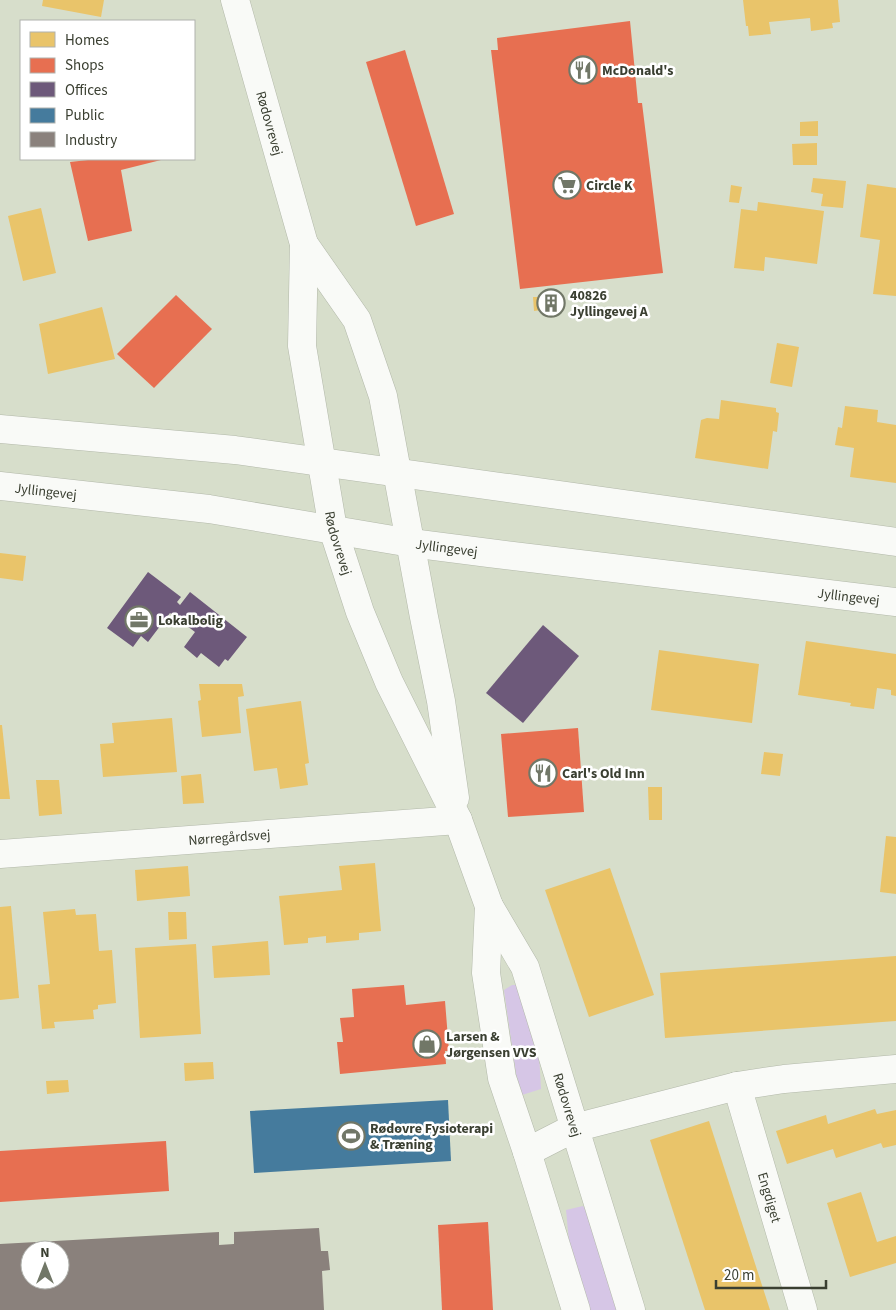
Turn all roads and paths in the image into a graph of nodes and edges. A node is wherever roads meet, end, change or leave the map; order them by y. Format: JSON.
{"nodes":[{"id":1,"x":235,"y":0,"type":"edge"},
{"id":2,"x":304,"y":244,"type":"junction"},
{"id":3,"x":0,"y":429,"type":"edge"},
{"id":4,"x":321,"y":462,"type":"junction"},
{"id":5,"x":397,"y":474,"type":"junction"},
{"id":6,"x":0,"y":486,"type":"edge"},
{"id":7,"x":333,"y":529,"type":"junction"},
{"id":8,"x":896,"y":542,"type":"edge"},
{"id":9,"x":411,"y":543,"type":"junction"},
{"id":10,"x":896,"y":602,"type":"edge"},
{"id":11,"x":458,"y":820,"type":"junction"},
{"id":12,"x":0,"y":854,"type":"edge"},
{"id":13,"x":488,"y":906,"type":"junction"},
{"id":14,"x":896,"y":1069,"type":"edge"},
{"id":15,"x":737,"y":1086,"type":"junction"},
{"id":16,"x":574,"y":1128,"type":"junction"},
{"id":17,"x":527,"y":1152,"type":"junction"},
{"id":18,"x":576,"y":1310,"type":"edge"},
{"id":19,"x":632,"y":1310,"type":"edge"},
{"id":20,"x":803,"y":1310,"type":"edge"}],
"edges":[{"from":1,"to":2,"type":"street","name":"Rødovrevej"},
{"from":2,"to":4,"type":"street","name":"Rødovrevej"},
{"from":2,"to":5,"type":"street","name":"Rødovrevej"},
{"from":3,"to":4,"type":"street"},
{"from":4,"to":5,"type":"street"},
{"from":4,"to":7,"type":"street","name":"Rødovrevej"},
{"from":5,"to":8,"type":"street"},
{"from":5,"to":9,"type":"street","name":"Rødovrevej"},
{"from":6,"to":7,"type":"street","name":"Jyllingevej"},
{"from":7,"to":9,"type":"street","name":"Jyllingevej"},
{"from":7,"to":11,"type":"street","name":"Rødovrevej"},
{"from":9,"to":10,"type":"street","name":"Jyllingevej"},
{"from":9,"to":11,"type":"street","name":"Rødovrevej"},
{"from":11,"to":12,"type":"street","name":"Nørregårdsvej"},
{"from":11,"to":13,"type":"street","name":"Rødovrevej"},
{"from":13,"to":16,"type":"street","name":"Rødovrevej"},
{"from":13,"to":17,"type":"street","name":"Rødovrevej"},
{"from":14,"to":15,"type":"street"},
{"from":15,"to":16,"type":"street"},
{"from":15,"to":20,"type":"street","name":"Engdiget"},
{"from":16,"to":17,"type":"street"},
{"from":16,"to":19,"type":"street","name":"Rødovrevej"},
{"from":17,"to":18,"type":"street","name":"Rødovrevej"}]}
